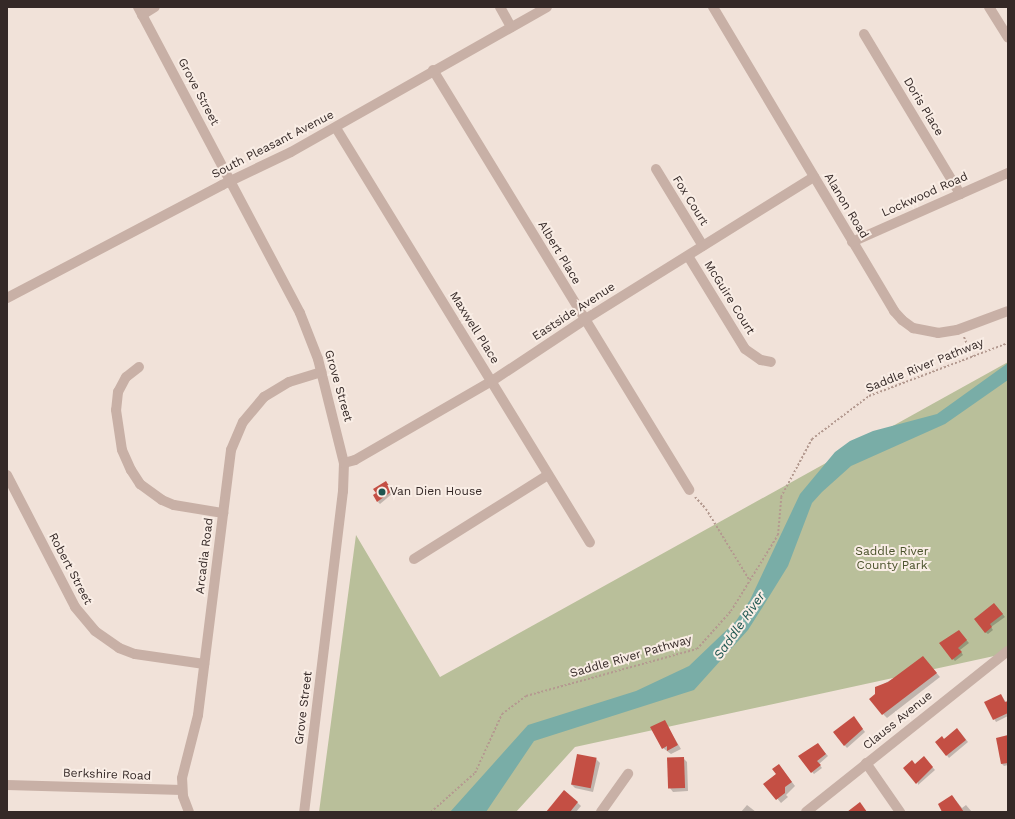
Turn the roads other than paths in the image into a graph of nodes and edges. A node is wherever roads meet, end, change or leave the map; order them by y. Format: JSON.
{"nodes":[{"id":1,"x":155,"y":7,"type":"edge"},
{"id":2,"x":500,"y":7,"type":"edge"},
{"id":3,"x":547,"y":7,"type":"edge"},
{"id":4,"x":713,"y":7,"type":"edge"},
{"id":5,"x":990,"y":7,"type":"edge"},
{"id":6,"x":140,"y":11,"type":"edge"},
{"id":7,"x":511,"y":27,"type":"junction"},
{"id":8,"x":864,"y":34,"type":"dead end"},
{"id":9,"x":1008,"y":38,"type":"edge"},
{"id":10,"x":433,"y":70,"type":"junction"},
{"id":11,"x":336,"y":128,"type":"junction"},
{"id":12,"x":656,"y":169,"type":"dead end"},
{"id":13,"x":1008,"y":173,"type":"edge"},
{"id":14,"x":814,"y":178,"type":"junction"},
{"id":15,"x":230,"y":182,"type":"junction"},
{"id":16,"x":960,"y":194,"type":"junction"},
{"id":17,"x":852,"y":242,"type":"junction"},
{"id":18,"x":703,"y":246,"type":"junction"},
{"id":19,"x":688,"y":256,"type":"junction"},
{"id":20,"x":7,"y":298,"type":"edge"},
{"id":21,"x":1008,"y":311,"type":"edge"},
{"id":22,"x":584,"y":320,"type":"junction"},
{"id":23,"x":771,"y":362,"type":"dead end"},
{"id":24,"x":139,"y":366,"type":"dead end"},
{"id":25,"x":321,"y":372,"type":"junction"},
{"id":26,"x":492,"y":381,"type":"junction"},
{"id":27,"x":344,"y":462,"type":"junction"},
{"id":28,"x":7,"y":475,"type":"edge"},
{"id":29,"x":548,"y":475,"type":"junction"},
{"id":30,"x":689,"y":490,"type":"road end"},
{"id":31,"x":223,"y":513,"type":"junction"},
{"id":32,"x":590,"y":542,"type":"dead end"},
{"id":33,"x":414,"y":559,"type":"dead end"},
{"id":34,"x":1008,"y":651,"type":"edge"},
{"id":35,"x":204,"y":664,"type":"junction"},
{"id":36,"x":866,"y":763,"type":"junction"},
{"id":37,"x":628,"y":774,"type":"dead end"},
{"id":38,"x":7,"y":785,"type":"edge"},
{"id":39,"x":182,"y":790,"type":"junction"},
{"id":40,"x":189,"y":812,"type":"edge"},
{"id":41,"x":304,"y":812,"type":"edge"},
{"id":42,"x":601,"y":812,"type":"edge"},
{"id":43,"x":806,"y":812,"type":"edge"},
{"id":44,"x":900,"y":812,"type":"edge"}],
"edges":[{"from":1,"to":6,"type":"street"},
{"from":2,"to":7,"type":"street"},
{"from":3,"to":7,"type":"street","name":"South Pleasant Avenue"},
{"from":4,"to":14,"type":"street","name":"Alanon Road"},
{"from":5,"to":9,"type":"street"},
{"from":6,"to":15,"type":"street","name":"Grove Street"},
{"from":7,"to":10,"type":"street","name":"South Pleasant Avenue"},
{"from":8,"to":16,"type":"street","name":"Doris Place"},
{"from":10,"to":11,"type":"street","name":"South Pleasant Avenue"},
{"from":10,"to":22,"type":"street","name":"Albert Place"},
{"from":11,"to":15,"type":"street","name":"South Pleasant Avenue"},
{"from":11,"to":26,"type":"street","name":"Maxwell Place"},
{"from":12,"to":18,"type":"street","name":"Fox Court"},
{"from":13,"to":16,"type":"street","name":"Lockwood Road"},
{"from":14,"to":17,"type":"street","name":"Alanon Road"},
{"from":14,"to":18,"type":"street","name":"Eastside Avenue"},
{"from":15,"to":20,"type":"street","name":"South Pleasant Avenue"},
{"from":15,"to":25,"type":"street","name":"Grove Street"},
{"from":16,"to":17,"type":"street","name":"Lockwood Road"},
{"from":17,"to":21,"type":"street","name":"Alanon Road"},
{"from":18,"to":19,"type":"street","name":"Eastside Avenue"},
{"from":19,"to":22,"type":"street","name":"Eastside Avenue"},
{"from":19,"to":23,"type":"street","name":"McGuire Court"},
{"from":22,"to":26,"type":"street","name":"Eastside Avenue"},
{"from":22,"to":30,"type":"street","name":"Albert Place"},
{"from":24,"to":31,"type":"street"},
{"from":25,"to":27,"type":"street","name":"Grove Street"},
{"from":25,"to":31,"type":"street","name":"Arcadia Road"},
{"from":26,"to":27,"type":"street","name":"Eastside Avenue"},
{"from":26,"to":29,"type":"street","name":"Maxwell Place"},
{"from":27,"to":41,"type":"street","name":"Grove Street"},
{"from":28,"to":35,"type":"street","name":"Robert Street"},
{"from":29,"to":32,"type":"street","name":"Maxwell Place"},
{"from":29,"to":33,"type":"street"},
{"from":31,"to":35,"type":"street","name":"Arcadia Road"},
{"from":34,"to":36,"type":"street","name":"Clauss Avenue"},
{"from":35,"to":39,"type":"street","name":"Arcadia Road"},
{"from":36,"to":43,"type":"street","name":"Clauss Avenue"},
{"from":36,"to":44,"type":"street"},
{"from":37,"to":42,"type":"street"},
{"from":38,"to":39,"type":"street","name":"Berkshire Road"},
{"from":39,"to":40,"type":"street"}]}
